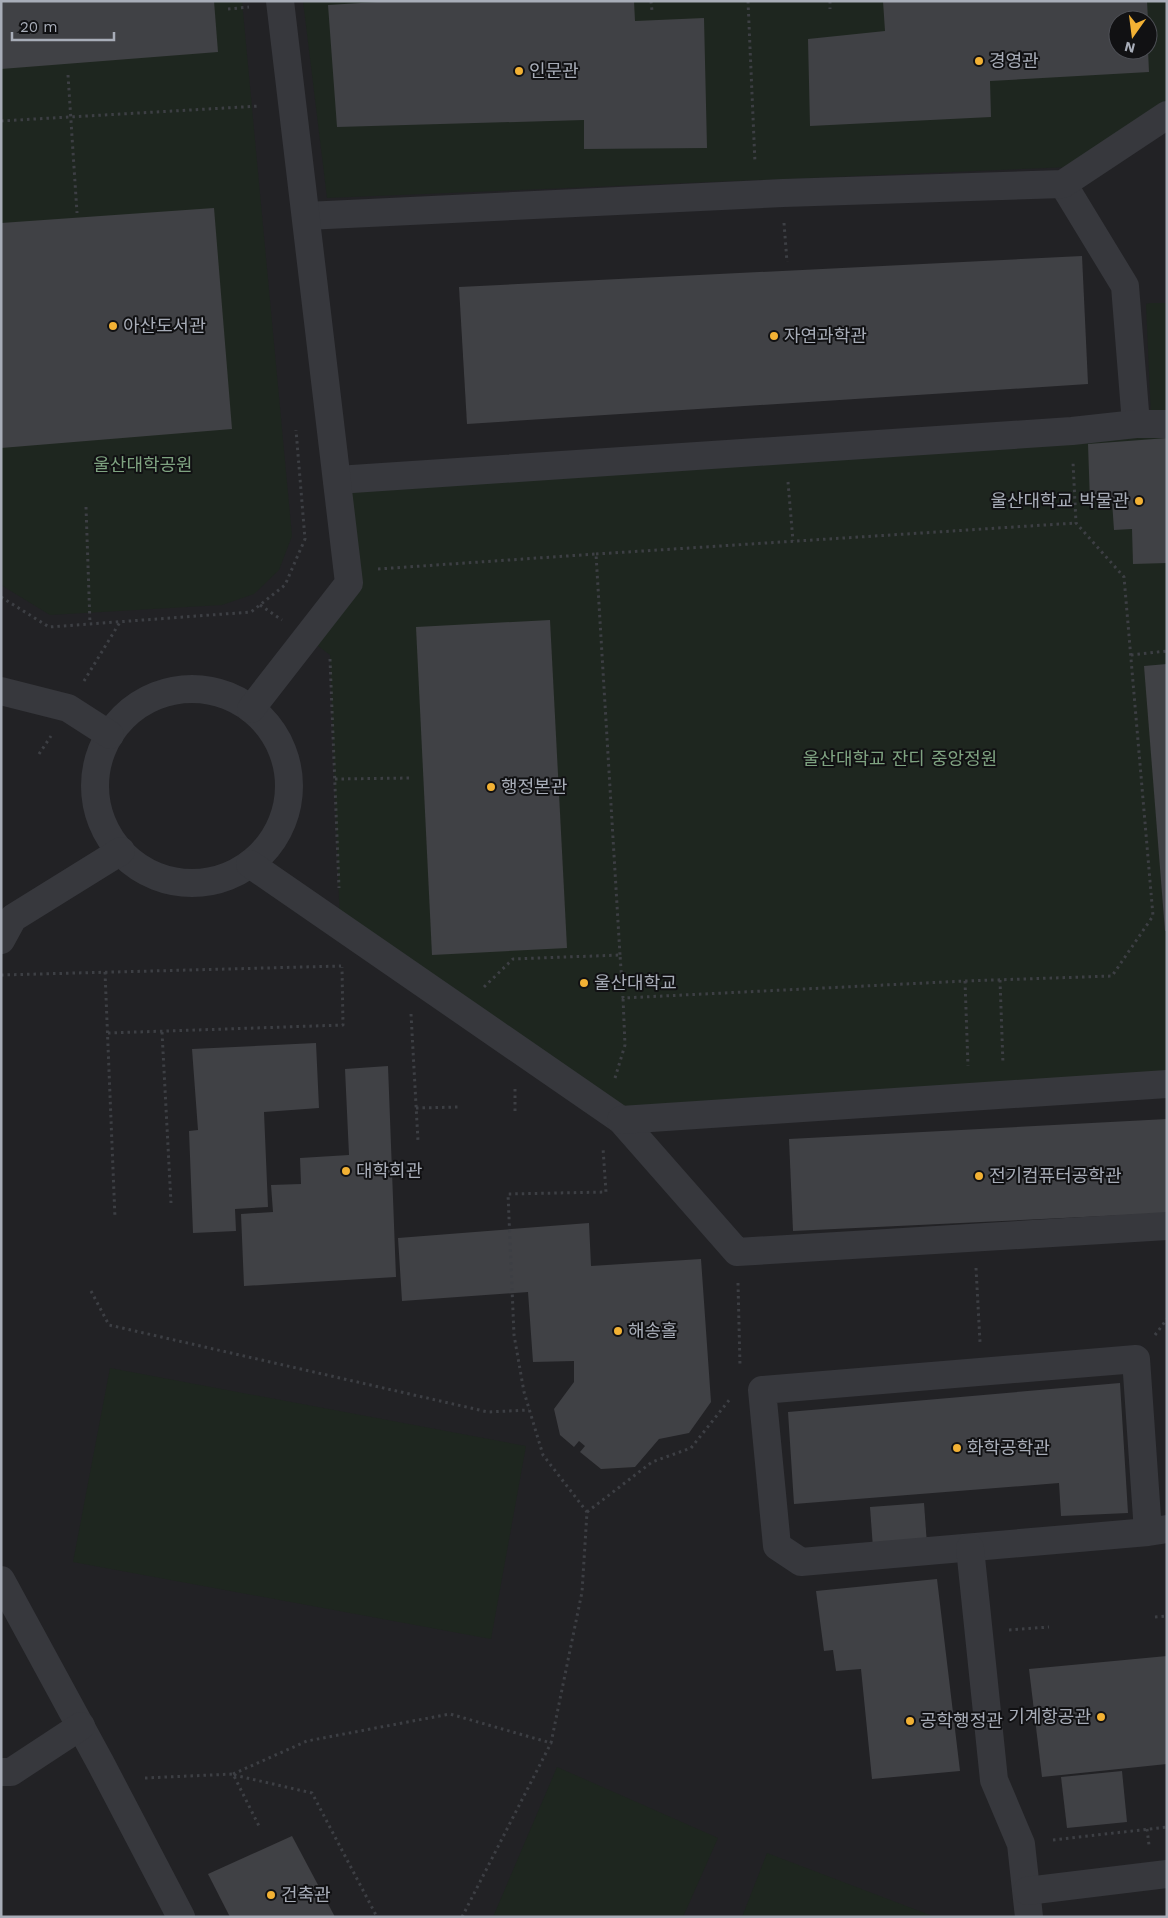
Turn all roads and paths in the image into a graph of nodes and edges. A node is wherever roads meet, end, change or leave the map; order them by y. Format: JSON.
{"nodes":[{"id":1,"x":280,"y":1,"type":"edge"},
{"id":2,"x":651,"y":1,"type":"edge"},
{"id":3,"x":748,"y":1,"type":"edge"},
{"id":4,"x":830,"y":1,"type":"edge"},
{"id":5,"x":252,"y":7,"type":"dead end"},
{"id":6,"x":228,"y":9,"type":"dead end"},
{"id":7,"x":830,"y":10,"type":"dead end"},
{"id":8,"x":652,"y":11,"type":"dead end"},
{"id":9,"x":68,"y":75,"type":"dead end"},
{"id":10,"x":268,"y":106,"type":"dead end"},
{"id":11,"x":1167,"y":115,"type":"edge"},
{"id":12,"x":70,"y":117,"type":"junction"},
{"id":13,"x":1,"y":121,"type":"edge"},
{"id":14,"x":755,"y":171,"type":"dead end"},
{"id":15,"x":1063,"y":184,"type":"junction"},
{"id":16,"x":783,"y":193,"type":"junction"},
{"id":17,"x":77,"y":213,"type":"dead end"},
{"id":18,"x":306,"y":216,"type":"junction"},
{"id":19,"x":787,"y":262,"type":"dead end"},
{"id":20,"x":1136,"y":424,"type":"junction"},
{"id":21,"x":1167,"y":424,"type":"edge"},
{"id":22,"x":296,"y":429,"type":"dead end"},
{"id":23,"x":1072,"y":431,"type":"junction"},
{"id":24,"x":785,"y":450,"type":"junction"},
{"id":25,"x":337,"y":480,"type":"junction"},
{"id":26,"x":86,"y":507,"type":"dead end"},
{"id":27,"x":1076,"y":523,"type":"junction"},
{"id":28,"x":793,"y":541,"type":"junction"},
{"id":29,"x":596,"y":554,"type":"junction"},
{"id":30,"x":348,"y":571,"type":"junction"},
{"id":31,"x":1,"y":597,"type":"edge"},
{"id":32,"x":260,"y":605,"type":"junction"},
{"id":33,"x":90,"y":624,"type":"junction"},
{"id":34,"x":306,"y":637,"type":"junction"},
{"id":35,"x":1167,"y":651,"type":"edge"},
{"id":36,"x":1131,"y":655,"type":"junction"},
{"id":37,"x":1,"y":691,"type":"edge"},
{"id":38,"x":250,"y":709,"type":"junction"},
{"id":39,"x":110,"y":735,"type":"junction"},
{"id":40,"x":411,"y":778,"type":"dead end"},
{"id":41,"x":335,"y":779,"type":"junction"},
{"id":42,"x":121,"y":851,"type":"junction"},
{"id":43,"x":250,"y":864,"type":"junction"},
{"id":44,"x":340,"y":926,"type":"junction"},
{"id":45,"x":1,"y":940,"type":"edge"},
{"id":46,"x":620,"y":955,"type":"junction"},
{"id":47,"x":342,"y":966,"type":"junction"},
{"id":48,"x":105,"y":972,"type":"junction"},
{"id":49,"x":1,"y":975,"type":"edge"},
{"id":50,"x":1000,"y":980,"type":"junction"},
{"id":51,"x":965,"y":981,"type":"junction"},
{"id":52,"x":623,"y":998,"type":"junction"},
{"id":53,"x":460,"y":1010,"type":"junction"},
{"id":54,"x":412,"y":1013,"type":"dead end"},
{"id":55,"x":162,"y":1032,"type":"junction"},
{"id":56,"x":108,"y":1034,"type":"junction"},
{"id":57,"x":515,"y":1084,"type":"dead end"},
{"id":58,"x":1167,"y":1084,"type":"edge"},
{"id":59,"x":1004,"y":1095,"type":"junction"},
{"id":60,"x":969,"y":1097,"type":"junction"},
{"id":61,"x":460,"y":1107,"type":"dead end"},
{"id":62,"x":416,"y":1108,"type":"junction"},
{"id":63,"x":515,"y":1111,"type":"dead end"},
{"id":64,"x":613,"y":1115,"type":"junction"},
{"id":65,"x":418,"y":1141,"type":"dead end"},
{"id":66,"x":606,"y":1192,"type":"dead end"},
{"id":67,"x":171,"y":1203,"type":"dead end"},
{"id":68,"x":115,"y":1218,"type":"dead end"},
{"id":69,"x":1167,"y":1226,"type":"edge"},
{"id":70,"x":974,"y":1238,"type":"junction"},
{"id":71,"x":737,"y":1252,"type":"junction"},
{"id":72,"x":91,"y":1291,"type":"dead end"},
{"id":73,"x":982,"y":1372,"type":"junction"},
{"id":74,"x":741,"y":1375,"type":"dead end"},
{"id":75,"x":529,"y":1410,"type":"junction"},
{"id":76,"x":720,"y":1414,"type":"dead end"},
{"id":77,"x":587,"y":1512,"type":"junction"},
{"id":78,"x":1158,"y":1531,"type":"edge"},
{"id":79,"x":970,"y":1548,"type":"junction"},
{"id":80,"x":1,"y":1580,"type":"edge"},
{"id":81,"x":1167,"y":1616,"type":"edge"},
{"id":82,"x":1155,"y":1617,"type":"dead end"},
{"id":83,"x":1048,"y":1627,"type":"dead end"},
{"id":84,"x":979,"y":1633,"type":"junction"},
{"id":85,"x":80,"y":1726,"type":"junction"},
{"id":86,"x":551,"y":1743,"type":"junction"},
{"id":87,"x":1,"y":1772,"type":"edge"},
{"id":88,"x":233,"y":1774,"type":"junction"},
{"id":89,"x":110,"y":1779,"type":"junction"},
{"id":90,"x":1167,"y":1827,"type":"edge"},
{"id":91,"x":260,"y":1828,"type":"dead end"},
{"id":92,"x":1021,"y":1844,"type":"junction"},
{"id":93,"x":1167,"y":1874,"type":"edge"},
{"id":94,"x":1028,"y":1904,"type":"edge"},
{"id":95,"x":181,"y":1917,"type":"edge"},
{"id":96,"x":377,"y":1917,"type":"edge"},
{"id":97,"x":462,"y":1917,"type":"edge"}],
"edges":[{"from":1,"to":18,"type":"street"},
{"from":2,"to":8,"type":"path"},
{"from":3,"to":14,"type":"path"},
{"from":4,"to":7,"type":"path"},
{"from":5,"to":6,"type":"path"},
{"from":9,"to":12,"type":"path"},
{"from":10,"to":12,"type":"path"},
{"from":11,"to":15,"type":"street"},
{"from":12,"to":13,"type":"path"},
{"from":12,"to":17,"type":"path"},
{"from":15,"to":16,"type":"street"},
{"from":15,"to":20,"type":"street"},
{"from":16,"to":18,"type":"street"},
{"from":16,"to":19,"type":"path"},
{"from":18,"to":25,"type":"street"},
{"from":20,"to":21,"type":"street"},
{"from":20,"to":23,"type":"street"},
{"from":22,"to":32,"type":"path"},
{"from":23,"to":24,"type":"street"},
{"from":23,"to":27,"type":"path"},
{"from":24,"to":25,"type":"street"},
{"from":24,"to":28,"type":"path"},
{"from":25,"to":30,"type":"street"},
{"from":26,"to":33,"type":"path"},
{"from":27,"to":28,"type":"path"},
{"from":27,"to":36,"type":"path"},
{"from":28,"to":29,"type":"path"},
{"from":29,"to":30,"type":"path"},
{"from":29,"to":46,"type":"path"},
{"from":30,"to":34,"type":"street"},
{"from":31,"to":33,"type":"path"},
{"from":32,"to":33,"type":"path"},
{"from":32,"to":34,"type":"path"},
{"from":34,"to":38,"type":"street"},
{"from":34,"to":41,"type":"path"},
{"from":35,"to":36,"type":"path"},
{"from":36,"to":50,"type":"path"},
{"from":37,"to":39,"type":"street"},
{"from":38,"to":39,"type":"street"},
{"from":38,"to":43,"type":"street"},
{"from":39,"to":42,"type":"street"},
{"from":40,"to":41,"type":"path"},
{"from":41,"to":44,"type":"path"},
{"from":42,"to":43,"type":"street"},
{"from":42,"to":45,"type":"street"},
{"from":43,"to":44,"type":"street"},
{"from":44,"to":47,"type":"path"},
{"from":44,"to":53,"type":"street"},
{"from":46,"to":52,"type":"path"},
{"from":46,"to":53,"type":"path"},
{"from":47,"to":48,"type":"path"},
{"from":47,"to":55,"type":"path"},
{"from":48,"to":49,"type":"path"},
{"from":48,"to":56,"type":"path"},
{"from":50,"to":51,"type":"path"},
{"from":50,"to":59,"type":"path"},
{"from":51,"to":52,"type":"path"},
{"from":51,"to":60,"type":"path"},
{"from":52,"to":64,"type":"path"},
{"from":53,"to":64,"type":"street"},
{"from":54,"to":62,"type":"path"},
{"from":55,"to":56,"type":"path"},
{"from":55,"to":67,"type":"path"},
{"from":56,"to":68,"type":"path"},
{"from":57,"to":63,"type":"path"},
{"from":58,"to":59,"type":"street"},
{"from":59,"to":60,"type":"street"},
{"from":60,"to":64,"type":"street"},
{"from":61,"to":62,"type":"path"},
{"from":62,"to":65,"type":"path"},
{"from":64,"to":71,"type":"street"},
{"from":66,"to":75,"type":"path"},
{"from":69,"to":70,"type":"street"},
{"from":70,"to":71,"type":"street"},
{"from":70,"to":73,"type":"path"},
{"from":71,"to":74,"type":"path"},
{"from":72,"to":75,"type":"path"},
{"from":73,"to":78,"type":"street"},
{"from":73,"to":79,"type":"street"},
{"from":75,"to":77,"type":"path"},
{"from":76,"to":77,"type":"path"},
{"from":77,"to":86,"type":"path"},
{"from":78,"to":79,"type":"street"},
{"from":79,"to":84,"type":"street"},
{"from":80,"to":85,"type":"street"},
{"from":81,"to":82,"type":"path"},
{"from":83,"to":84,"type":"path"},
{"from":84,"to":92,"type":"street"},
{"from":85,"to":87,"type":"street"},
{"from":85,"to":89,"type":"street"},
{"from":86,"to":88,"type":"path"},
{"from":86,"to":97,"type":"path"},
{"from":88,"to":89,"type":"path"},
{"from":88,"to":91,"type":"path"},
{"from":88,"to":96,"type":"path"},
{"from":89,"to":95,"type":"street"},
{"from":90,"to":92,"type":"path"},
{"from":92,"to":94,"type":"street"},
{"from":93,"to":94,"type":"street"}]}
